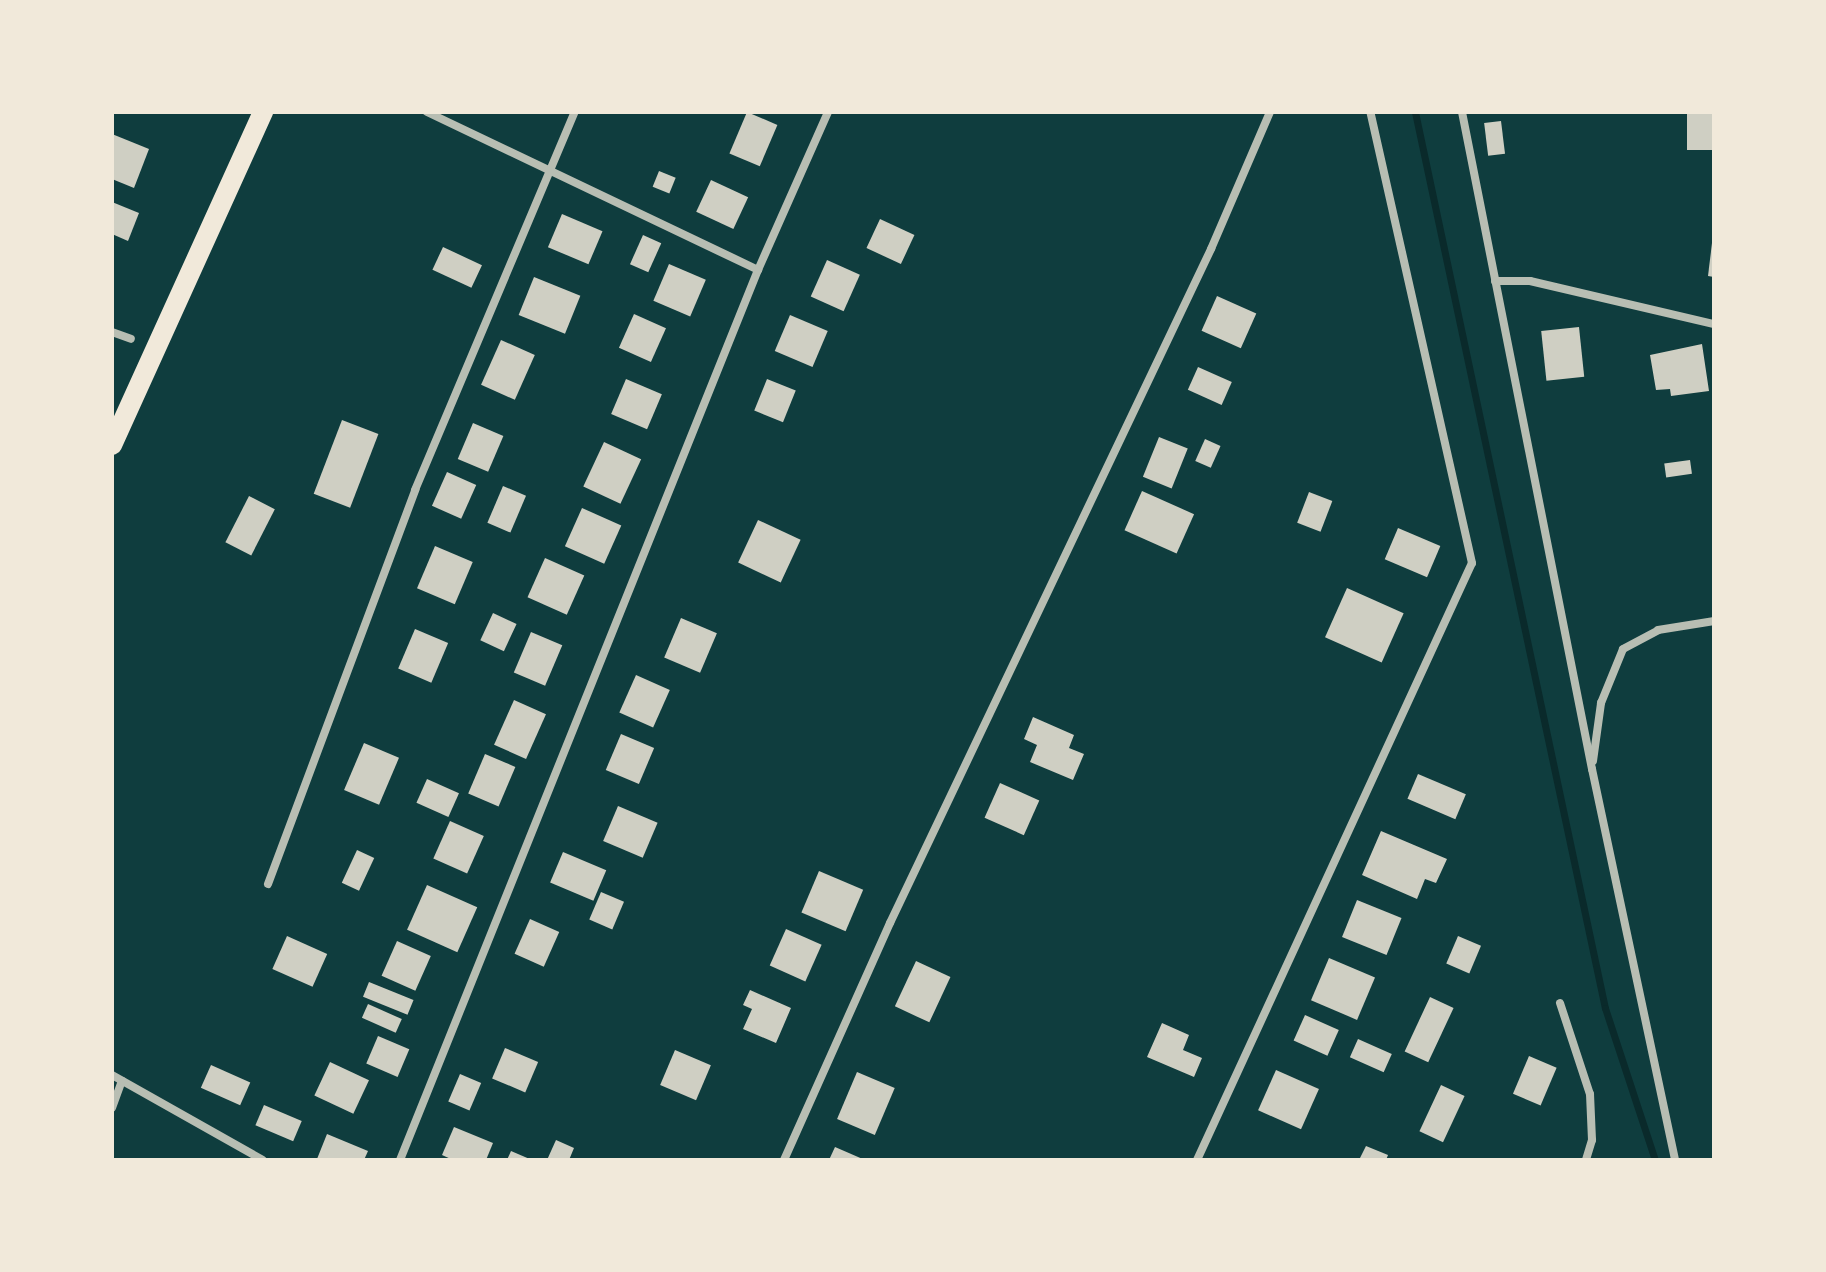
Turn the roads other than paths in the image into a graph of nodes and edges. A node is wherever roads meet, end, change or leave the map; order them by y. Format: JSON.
{"nodes":[{"id":1,"x":263,"y":112,"type":"edge"},
{"id":2,"x":427,"y":112,"type":"edge"},
{"id":3,"x":575,"y":112,"type":"edge"},
{"id":4,"x":828,"y":112,"type":"edge"},
{"id":5,"x":1270,"y":112,"type":"edge"},
{"id":6,"x":1370,"y":112,"type":"edge"},
{"id":7,"x":1462,"y":112,"type":"edge"},
{"id":8,"x":550,"y":169,"type":"junction"},
{"id":9,"x":758,"y":270,"type":"junction"},
{"id":10,"x":1495,"y":281,"type":"junction"},
{"id":11,"x":1714,"y":324,"type":"edge"},
{"id":12,"x":112,"y":332,"type":"edge"},
{"id":13,"x":131,"y":339,"type":"dead end"},
{"id":14,"x":112,"y":445,"type":"edge"},
{"id":15,"x":1714,"y":621,"type":"edge"},
{"id":16,"x":1592,"y":769,"type":"junction"},
{"id":17,"x":268,"y":884,"type":"dead end"},
{"id":18,"x":1560,"y":1003,"type":"dead end"},
{"id":19,"x":112,"y":1075,"type":"edge"},
{"id":20,"x":122,"y":1081,"type":"junction"},
{"id":21,"x":112,"y":1108,"type":"edge"},
{"id":22,"x":263,"y":1160,"type":"edge"},
{"id":23,"x":400,"y":1160,"type":"edge"},
{"id":24,"x":784,"y":1160,"type":"edge"},
{"id":25,"x":1197,"y":1160,"type":"edge"},
{"id":26,"x":1586,"y":1160,"type":"edge"},
{"id":27,"x":1675,"y":1160,"type":"edge"}],
"edges":[{"from":1,"to":14,"type":"highway"},
{"from":2,"to":8,"type":"street"},
{"from":3,"to":8,"type":"street"},
{"from":4,"to":9,"type":"street"},
{"from":5,"to":24,"type":"street"},
{"from":6,"to":25,"type":"street"},
{"from":7,"to":10,"type":"street"},
{"from":8,"to":9,"type":"street"},
{"from":8,"to":17,"type":"street"},
{"from":9,"to":23,"type":"street"},
{"from":10,"to":11,"type":"street"},
{"from":10,"to":16,"type":"street"},
{"from":12,"to":13,"type":"street"},
{"from":15,"to":16,"type":"street"},
{"from":16,"to":27,"type":"street"},
{"from":18,"to":26,"type":"street"},
{"from":19,"to":20,"type":"street"},
{"from":20,"to":21,"type":"street"},
{"from":20,"to":22,"type":"street"}]}
